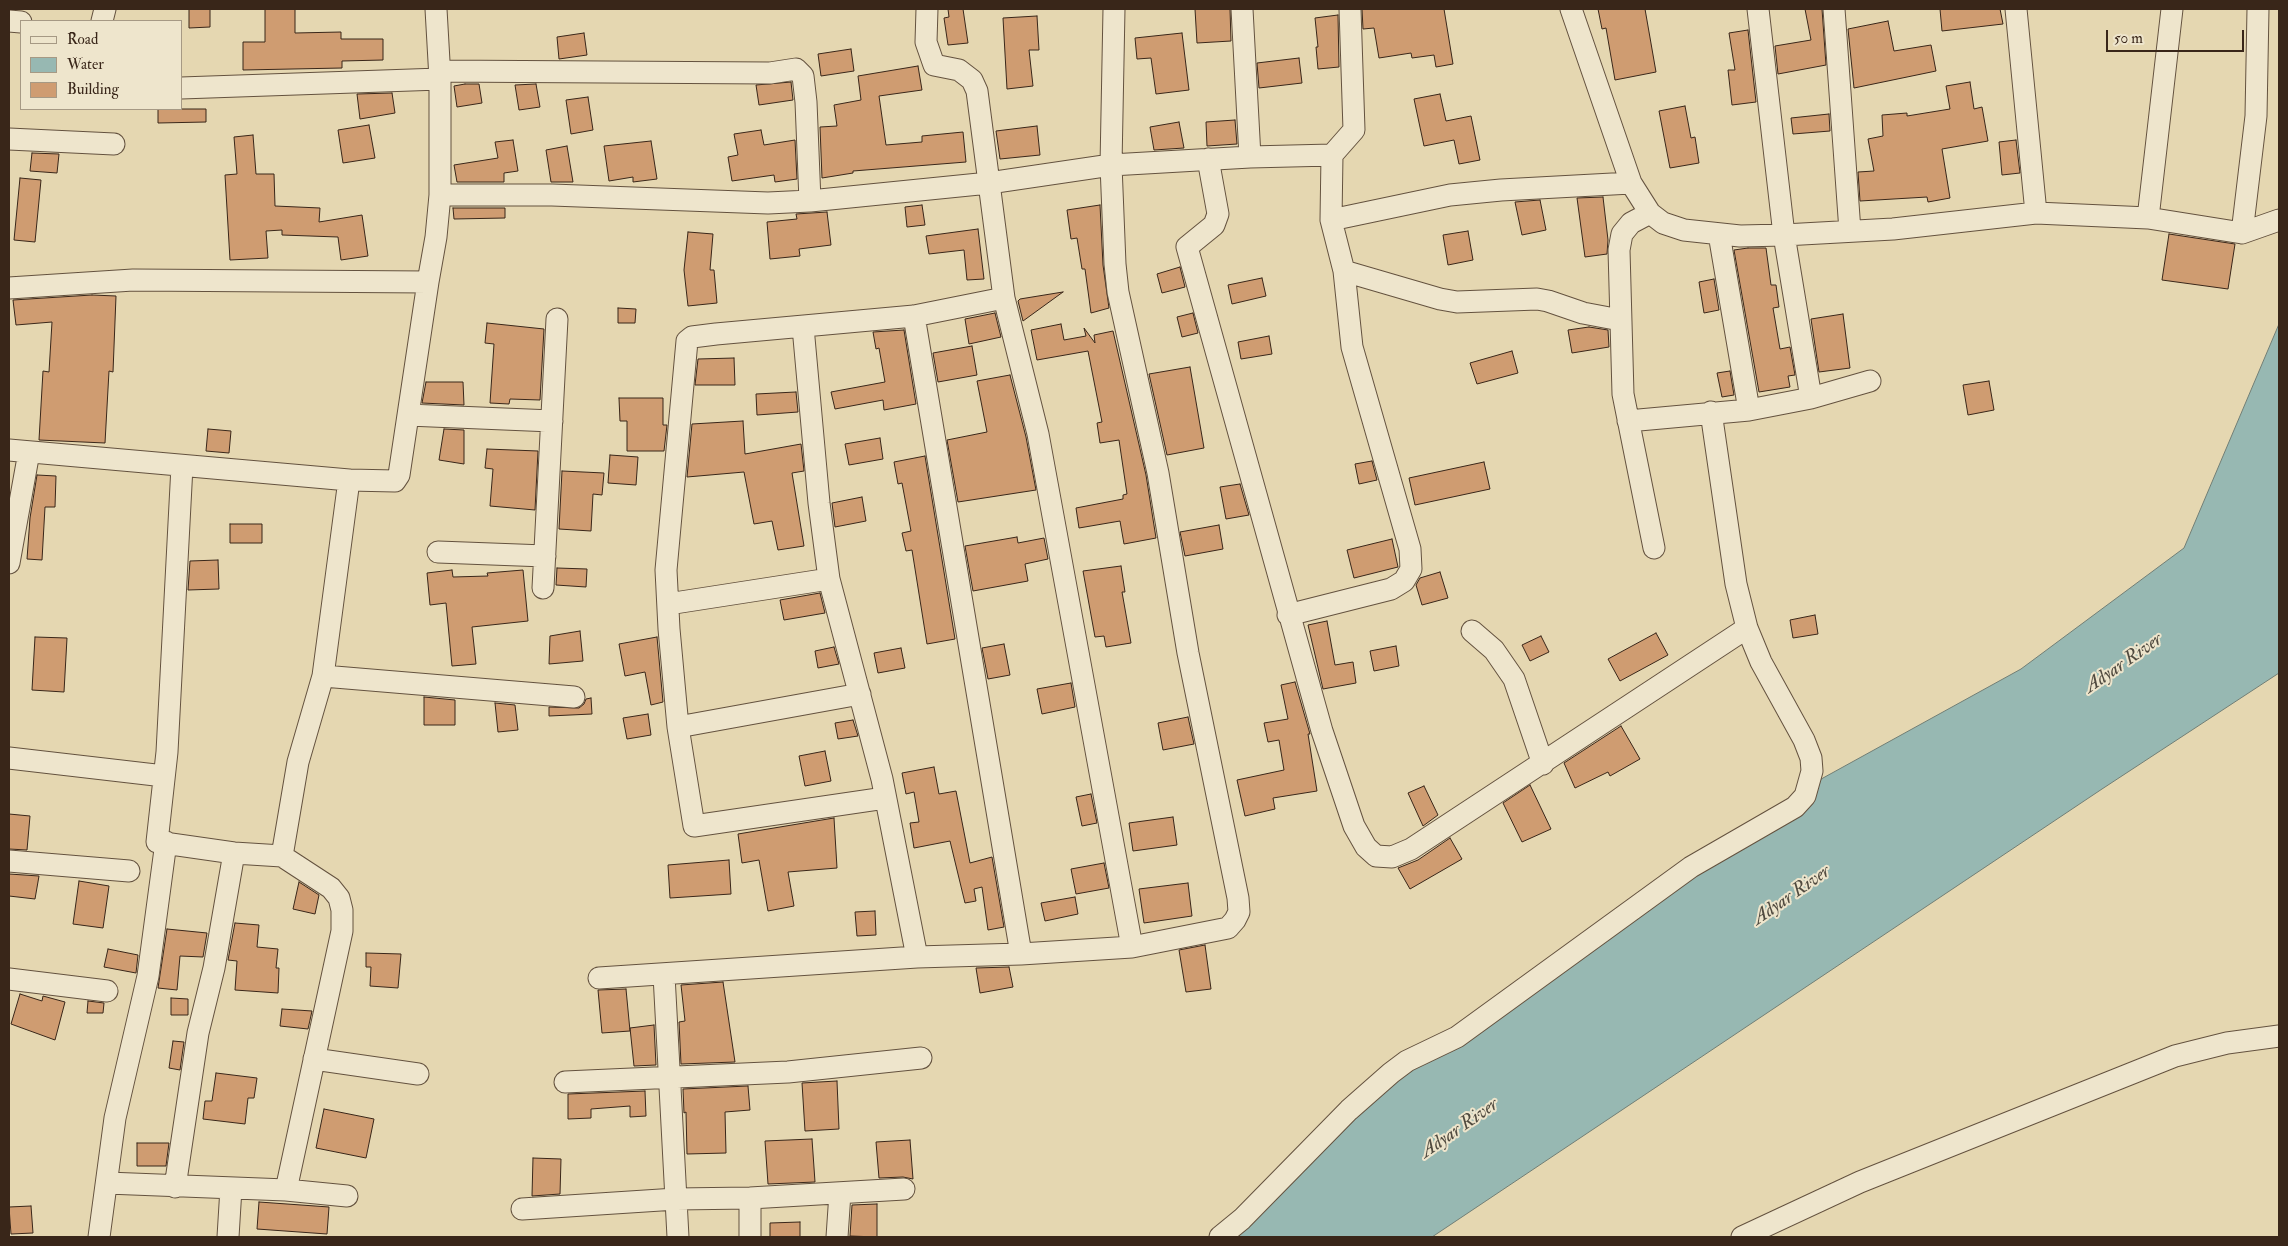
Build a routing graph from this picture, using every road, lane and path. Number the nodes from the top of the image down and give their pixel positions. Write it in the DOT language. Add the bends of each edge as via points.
graph roads {
  1 [pos="436,9"];
  2 [pos="927,9"];
  3 [pos="1114,9"];
  4 [pos="1242,9"];
  5 [pos="1350,9"];
  6 [pos="1571,9"];
  7 [pos="1758,9"];
  8 [pos="1834,9"];
  9 [pos="2016,9"];
  10 [pos="2172,9"];
  11 [pos="2258,9"];
  12 [pos="440,75"];
  13 [pos="182,88"];
  14 [pos="9,139"];
  15 [pos="114,144"];
  16 [pos="1332,155"];
  17 [pos="1250,157"];
  18 [pos="1208,159"];
  19 [pos="1111,165"];
  20 [pos="989,183"];
  21 [pos="1632,183"];
  22 [pos="440,195"];
  23 [pos="810,201"];
  24 [pos="1650,213"];
  25 [pos="2036,213"];
  26 [pos="2148,218"];
  27 [pos="1331,220"];
  28 [pos="2279,220"];
  29 [pos="1850,231"];
  30 [pos="1719,234"];
  31 [pos="2242,234"];
  32 [pos="1784,235"];
  33 [pos="1344,271"];
  34 [pos="428,282"];
  35 [pos="9,288"];
  36 [pos="1004,298"];
  37 [pos="914,316"];
  38 [pos="557,319"];
  39 [pos="1620,320"];
  40 [pos="803,327"];
  41 [pos="1870,381"];
  42 [pos="1811,398"];
  43 [pos="1749,410"];
  44 [pos="1711,412"];
  45 [pos="408,415"];
  46 [pos="552,421"];
  47 [pos="1628,421"];
  48 [pos="19,451"];
  49 [pos="182,466"];
  50 [pos="349,480"];
  51 [pos="1654,548"];
  52 [pos="438,552"];
  53 [pos="545,556"];
  54 [pos="9,564"];
  55 [pos="829,579"];
  56 [pos="543,588"];
  57 [pos="668,604"];
  58 [pos="1288,615"];
  59 [pos="1747,628"];
  60 [pos="1472,631"];
  61 [pos="323,676"];
  62 [pos="860,694"];
  63 [pos="574,697"];
  64 [pos="678,727"];
  65 [pos="9,758"];
  66 [pos="1543,764"];
  67 [pos="164,776"];
  68 [pos="885,798"];
  69 [pos="166,842"];
  70 [pos="234,853"];
  71 [pos="282,856"];
  72 [pos="9,861"];
  73 [pos="130,871"];
  74 [pos="1132,947"];
  75 [pos="1021,954"];
  76 [pos="917,956"];
  77 [pos="664,975"];
  78 [pos="599,978"];
  79 [pos="9,979"];
  80 [pos="107,991"];
  81 [pos="2279,1036"];
  82 [pos="920,1058"];
  83 [pos="314,1059"];
  84 [pos="418,1074"];
  85 [pos="668,1078"];
  86 [pos="565,1082"];
  87 [pos="107,1183"];
  88 [pos="175,1186"];
  89 [pos="231,1188"];
  90 [pos="904,1189"];
  91 [pos="286,1190"];
  92 [pos="840,1192"];
  93 [pos="347,1196"];
  94 [pos="750,1198"];
  95 [pos="676,1199"];
  96 [pos="522,1209"];
  97 [pos="99,1237"];
  98 [pos="228,1237"];
  99 [pos="678,1237"];
  100 [pos="750,1237"];
  101 [pos="837,1237"];
  102 [pos="1220,1237"];
  103 [pos="1742,1237"];
  1 -- 12 [label="street"];
  2 -- 20 [label="street" via="926,42 934,65 959,70 972,80 977,91"];
  3 -- 19 [label="street"];
  4 -- 17 [label="street"];
  5 -- 16 [label="street" via="1354,130"];
  6 -- 21 [label="street"];
  7 -- 32 [label="street"];
  8 -- 29 [label="street"];
  9 -- 25 [label="street"];
  10 -- 26 [label="street"];
  11 -- 31 [label="street" via="2256,116"];
  12 -- 13 [label="street"];
  12 -- 22 [label="street"];
  12 -- 23 [label="street" via="770,73 796,70 803,76 806,102"];
  14 -- 15 [label="street"];
  16 -- 17 [label="street"];
  16 -- 27 [label="street"];
  17 -- 18 [label="street"];
  18 -- 19 [label="street"];
  18 -- 58 [label="street" via="1218,214 1214,225 1187,247"];
  19 -- 20 [label="street"];
  19 -- 74 [label="street" via="1118,292 1158,473 1188,653 1239,912 1228,928"];
  20 -- 23 [label="street"];
  20 -- 36 [label="street"];
  21 -- 24 [label="street"];
  21 -- 27 [label="street" via="1450,195"];
  22 -- 23 [label="street" via="552,195 768,203"];
  22 -- 34 [label="street"];
  24 -- 30 [label="street" via="1663,223 1684,230"];
  24 -- 39 [label="street" via="1631,223 1622,234 1619,250"];
  25 -- 26 [label="street"];
  25 -- 29 [label="street"];
  26 -- 31 [label="street"];
  27 -- 33 [label="street"];
  28 -- 31 [label="street"];
  29 -- 32 [label="street"];
  30 -- 32 [label="street"];
  30 -- 43 [label="street"];
  32 -- 42 [label="street"];
  33 -- 39 [label="street" via="1440,300 1537,299"];
  33 -- 58 [label="street" via="1352,347 1410,548 1411,569 1404,581 1391,589"];
  34 -- 35 [label="street" via="133,280"];
  34 -- 45 [label="street"];
  36 -- 37 [label="street"];
  36 -- 74 [label="street" via="1038,434"];
  37 -- 40 [label="street"];
  37 -- 75 [label="street"];
  38 -- 46 [label="street"];
  39 -- 47 [label="street" via="1623,394"];
  40 -- 55 [label="street"];
  40 -- 57 [label="street" via="716,334 687,340 666,570"];
  41 -- 42 [label="street"];
  42 -- 43 [label="street"];
  43 -- 44 [label="street"];
  44 -- 47 [label="street"];
  44 -- 59 [label="street" via="1730,552"];
  45 -- 46 [label="street"];
  45 -- 50 [label="street" via="397,480"];
  46 -- 53 [label="street"];
  47 -- 51 [label="street"];
  48 -- 49 [label="street"];
  48 -- 54 [label="street"];
  49 -- 50 [label="street"];
  49 -- 67 [label="street"];
  50 -- 61 [label="street"];
  52 -- 53 [label="street"];
  53 -- 56 [label="street"];
  55 -- 57 [label="street"];
  55 -- 62 [label="street"];
  57 -- 64 [label="street"];
  58 -- 66 [label="street" via="1354,826 1366,847 1376,856 1392,856 1411,850"];
  59 -- 66 [label="street"];
  59 -- 102 [label="street" via="1811,758 1812,771 1804,796 1796,807 1691,867 1457,1037 1391,1073"];
  60 -- 66 [label="street" via="1494,650 1514,679"];
  61 -- 63 [label="street"];
  61 -- 71 [label="street" via="298,762"];
  62 -- 64 [label="street"];
  62 -- 68 [label="street"];
  64 -- 68 [label="street" via="694,826"];
  65 -- 67 [label="street"];
  67 -- 69 [label="street" via="157,842"];
  68 -- 76 [label="street"];
  69 -- 70 [label="street"];
  69 -- 87 [label="street" via="148,976 115,1118"];
  70 -- 71 [label="street"];
  70 -- 88 [label="street" via="214,968 198,1033"];
  71 -- 83 [label="street" via="331,888 339,898 342,910 342,931"];
  72 -- 73 [label="street"];
  74 -- 75 [label="street"];
  75 -- 76 [label="street"];
  76 -- 77 [label="street"];
  77 -- 78 [label="street"];
  77 -- 85 [label="street"];
  79 -- 80 [label="street"];
  81 -- 103 [label="street" via="2227,1043 2175,1056 1860,1182"];
  82 -- 85 [label="street" via="788,1072"];
  83 -- 84 [label="street"];
  83 -- 91 [label="street"];
  85 -- 86 [label="street"];
  85 -- 95 [label="street"];
  87 -- 88 [label="street"];
  87 -- 97 [label="street"];
  88 -- 89 [label="street"];
  89 -- 91 [label="street"];
  89 -- 98 [label="street"];
  90 -- 92 [label="street"];
  91 -- 93 [label="street"];
  92 -- 94 [label="street"];
  92 -- 101 [label="street"];
  94 -- 95 [label="street"];
  94 -- 100 [label="street"];
  95 -- 96 [label="street"];
  95 -- 99 [label="street"];
}
